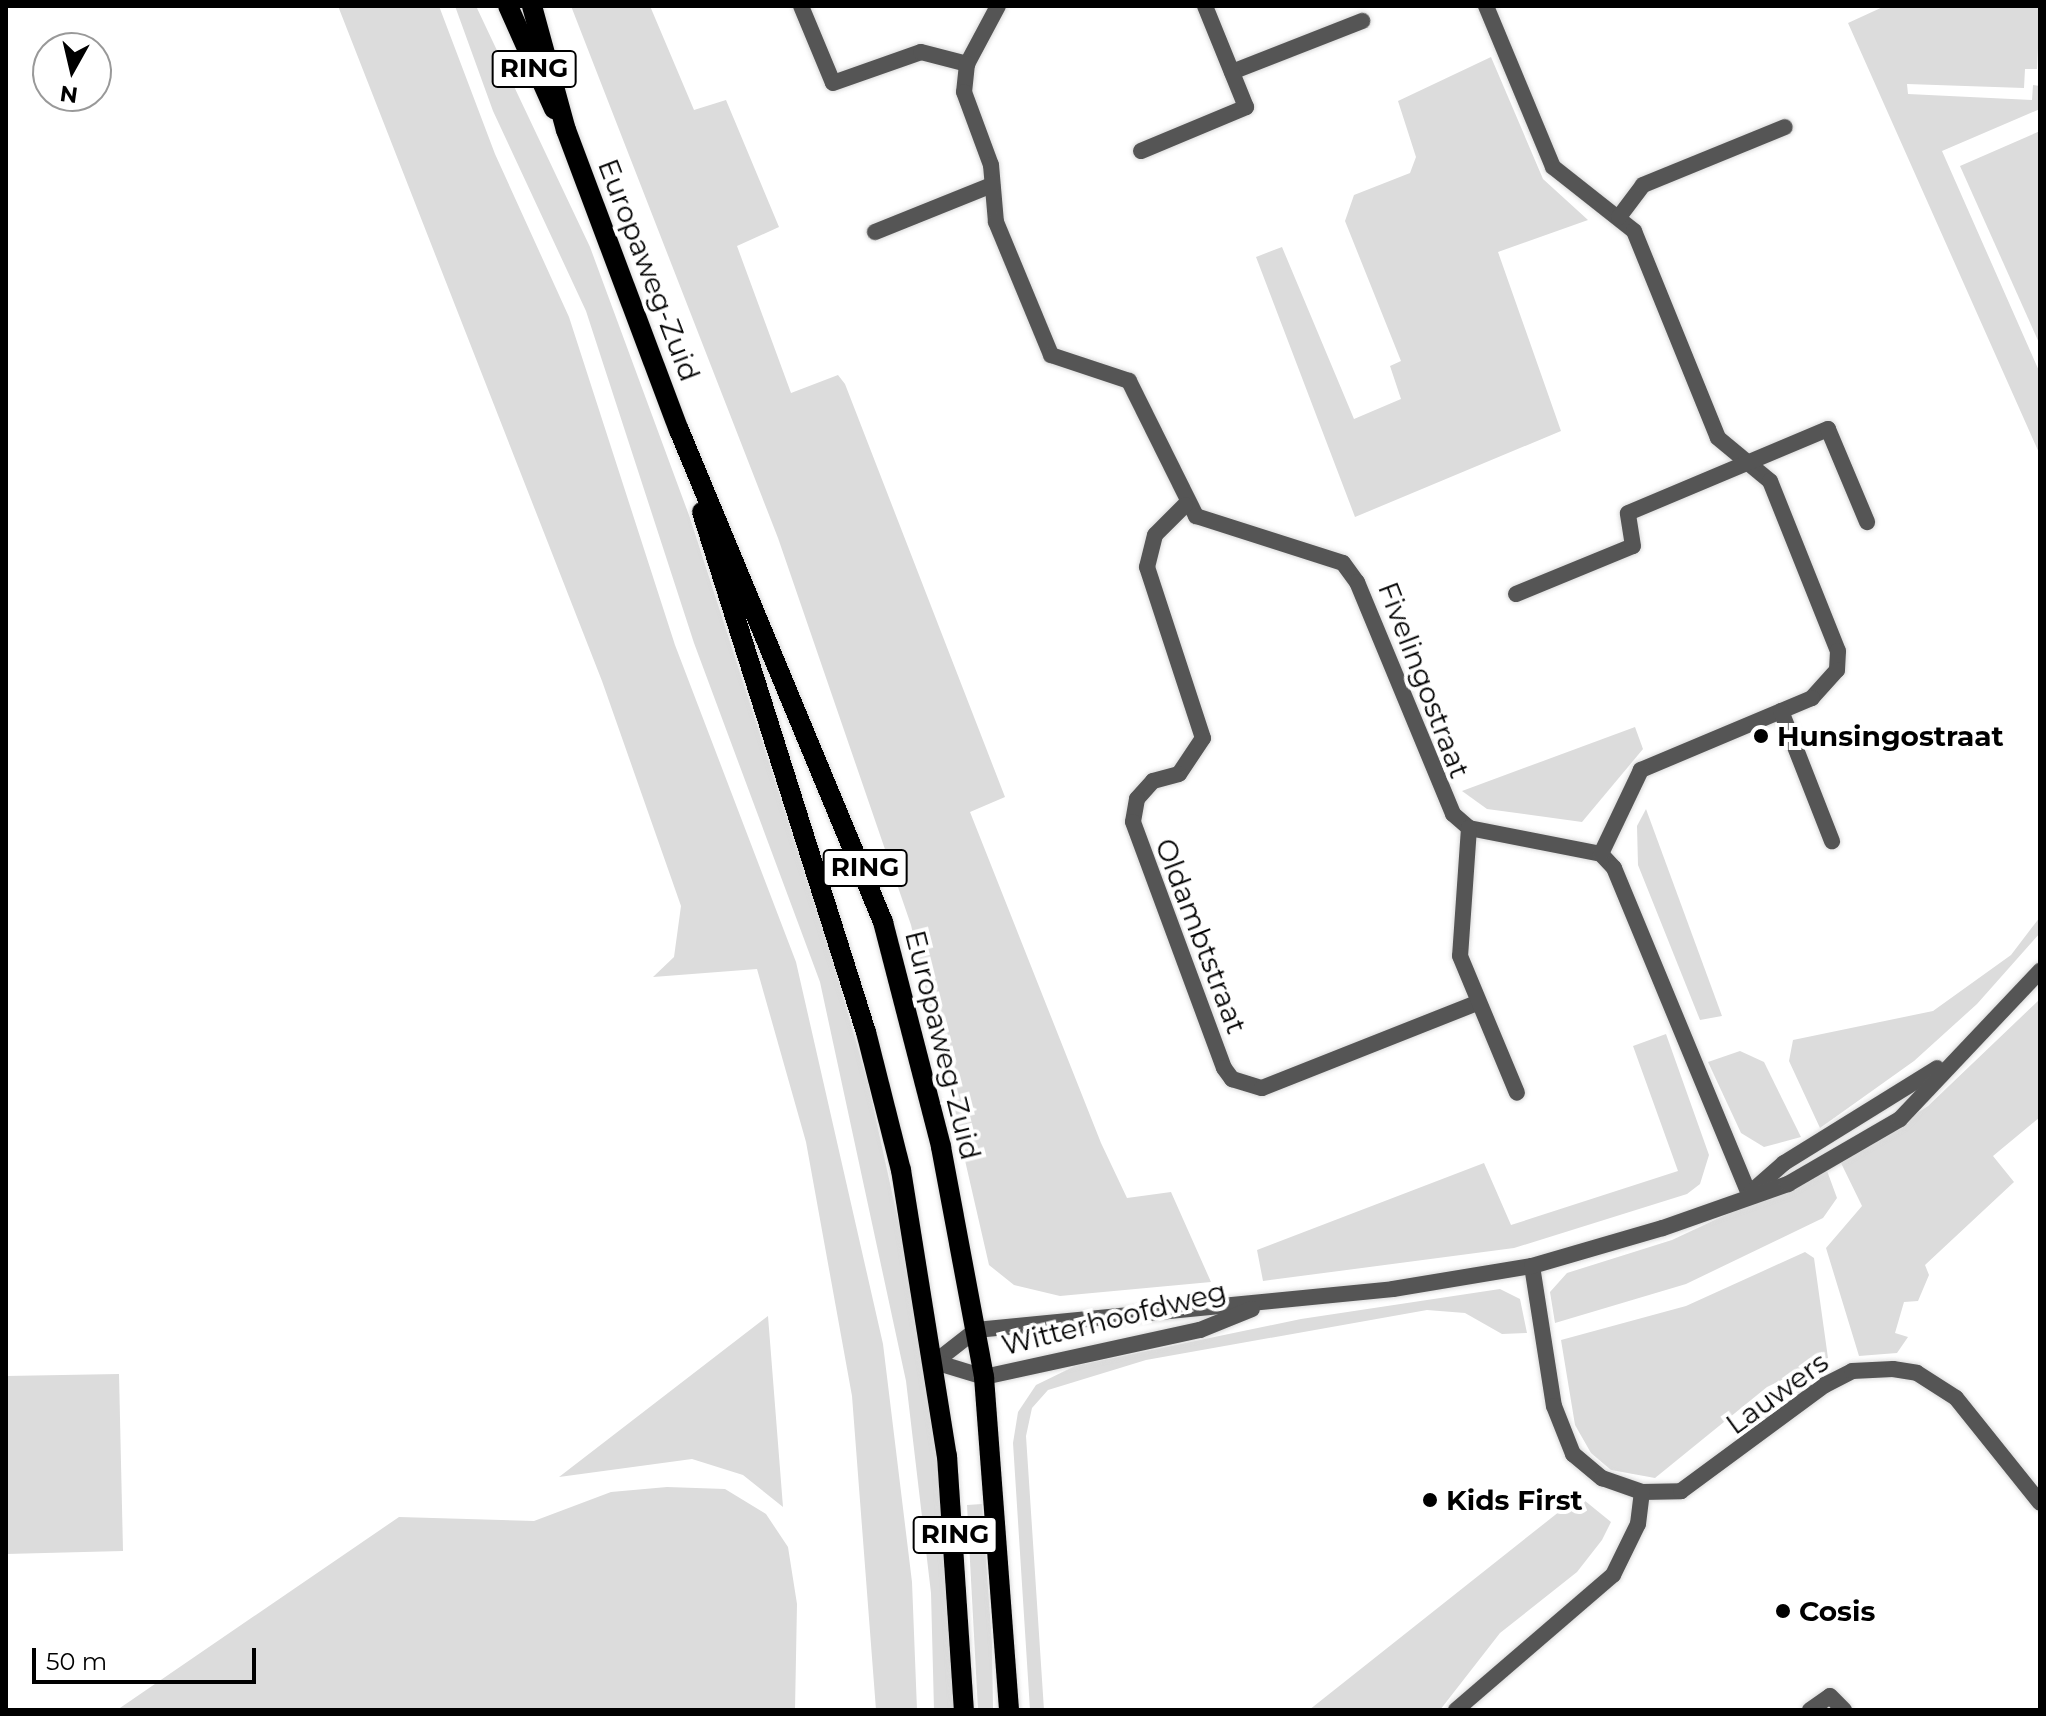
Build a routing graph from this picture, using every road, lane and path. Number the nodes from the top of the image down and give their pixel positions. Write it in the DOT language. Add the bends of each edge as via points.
graph roads {
  1 [pos="508,6"];
  2 [pos="532,6"];
  3 [pos="801,6"];
  4 [pos="998,6"];
  5 [pos="1205,6"];
  6 [pos="1486,6"];
  7 [pos="1362,21"];
  8 [pos="967,64"];
  9 [pos="1232,72"];
  10 [pos="1785,127"];
  11 [pos="566,130"];
  12 [pos="1141,151"];
  13 [pos="992,185"];
  14 [pos="1619,217"];
  15 [pos="875,232"];
  16 [pos="679,430"];
  17 [pos="1743,463"];
  18 [pos="1185,505"];
  19 [pos="1867,522"];
  20 [pos="1516,594"];
  21 [pos="1781,711"];
  22 [pos="1469,828"];
  23 [pos="1832,841"];
  24 [pos="1601,854"];
  25 [pos="2040,971"];
  26 [pos="1477,1003"];
  27 [pos="1952,1059"];
  28 [pos="1517,1093"];
  29 [pos="1749,1194"];
  30 [pos="1532,1266"];
  31 [pos="1257,1307"];
  32 [pos="976,1330"];
  33 [pos="935,1362"];
  34 [pos="984,1377"];
  35 [pos="1642,1492"];
  36 [pos="2040,1503"];
  37 [pos="964,1710"];
  38 [pos="1009,1710"];
  39 [pos="1456,1710"];
  40 [pos="1810,1710"];
  41 [pos="1844,1710"];
  1 -- 11 [label="main road, Europaweg-Zuid / RING"];
  2 -- 11 [label="main road, Europaweg-Zuid / RING"];
  3 -- 8 [label="street" via="833,83 921,52"];
  4 -- 8 [label="street"];
  5 -- 9 [label="street"];
  6 -- 14 [label="street" via="1553,167"];
  7 -- 9 [label="street"];
  8 -- 13 [label="street" via="964,92"];
  9 -- 12 [label="street" via="1246,107"];
  10 -- 14 [label="street" via="1643,185"];
  11 -- 16 [label="main road, Europaweg-Zuid / RING"];
  13 -- 15 [label="street"];
  13 -- 18 [label="street" via="996,222 1051,355 1129,381"];
  14 -- 17 [label="street" via="1634,231 1718,438"];
  16 -- 32 [label="main road, Europaweg-Zuid / RING" via="883,922 941,1147"];
  16 -- 33 [label="main road, Europaweg-Zuid / RING" via="866,1032 901,1170"];
  17 -- 19 [label="street" via="1828,429"];
  17 -- 20 [label="street" via="1628,513 1633,546"];
  17 -- 21 [label="street" via="1770,481 1838,651 1829,685"];
  18 -- 22 [label="street, Fivelingostraat" via="1208,524 1343,563 1357,582 1442,798"];
  18 -- 26 [label="street, Oldambtstraat" via="1155,535 1147,567 1203,738 1179,774 1153,781 1137,799 1133,822 1224,1068 1232,1079 1262,1088"];
  21 -- 23 [label="street"];
  21 -- 24 [label="street" via="1641,770"];
  22 -- 24 [label="street"];
  22 -- 26 [label="street" via="1460,956"];
  24 -- 29 [label="street" via="1621,882"];
  25 -- 27 [label="street, Witterhoofdweg"];
  26 -- 28 [label="street"];
  27 -- 29 [label="street, Witterhoofdweg" via="1784,1163"];
  27 -- 29 [label="street, Witterhoofdweg" via="1900,1119 1832,1163"];
  29 -- 30 [label="street, Witterhoofdweg" via="1599,1251"];
  30 -- 31 [label="street, Witterhoofdweg"];
  30 -- 35 [label="street, Lauwers" via="1554,1406 1573,1454 1602,1478"];
  31 -- 32 [label="street, Witterhoofdweg" via="1194,1305"];
  31 -- 34 [label="street, Witterhoofdweg" via="1200,1330"];
  32 -- 33 [label="street, Witterhoofdweg"];
  32 -- 34 [label="main road, Europaweg-Zuid / RING"];
  33 -- 34 [label="street, Witterhoofdweg"];
  33 -- 37 [label="main road, Europaweg-Zuid / RING" via="958,1562"];
  34 -- 38 [label="main road, Europaweg-Zuid / RING"];
  35 -- 36 [label="street, Lauwers" via="1669,1493 1703,1482 1825,1385 1874,1368 1939,1384"];
  35 -- 39 [label="street" via="1638,1524 1613,1575"];
  40 -- 41 [label="street" via="1830,1696"];
}
